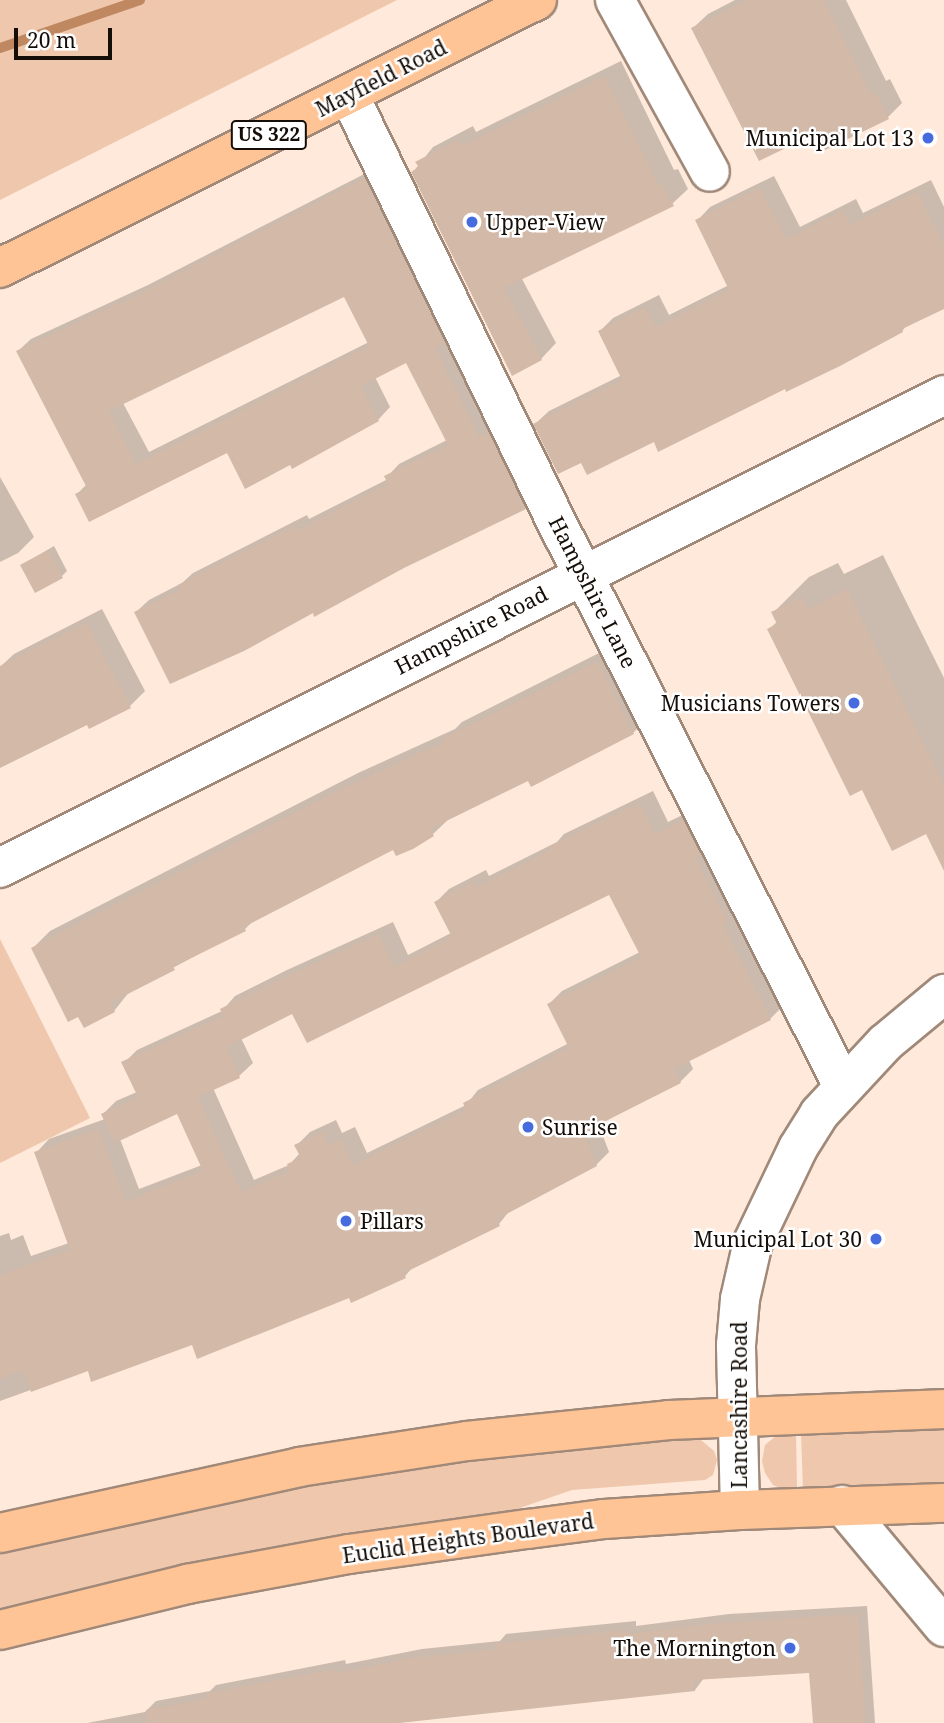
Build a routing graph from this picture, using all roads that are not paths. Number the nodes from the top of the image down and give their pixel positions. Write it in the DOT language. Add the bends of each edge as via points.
graph roads {
  1 [pos="537,0"];
  2 [pos="615,0"];
  3 [pos="349,95"];
  4 [pos="710,172"];
  5 [pos="0,268"];
  6 [pos="944,395"];
  7 [pos="583,573"];
  8 [pos="0,867"];
  9 [pos="944,994"];
  10 [pos="843,1086"];
  11 [pos="944,1409"];
  12 [pos="738,1416"];
  13 [pos="944,1503"];
  14 [pos="842,1505"];
  15 [pos="740,1510"];
  16 [pos="0,1533"];
  17 [pos="944,1628"];
  18 [pos="0,1630"];
  1 -- 3 [label="main road, Mayfield Road / US 322"];
  2 -- 4 [label="street"];
  3 -- 5 [label="main road, Mayfield Road / US 322"];
  3 -- 7 [label="street, Hampshire Lane"];
  6 -- 7 [label="street, Hampshire Road"];
  7 -- 8 [label="street, Hampshire Road"];
  7 -- 10 [label="street, Hampshire Lane"];
  9 -- 10 [label="street, Lancashire Road" via="917,1013"];
  10 -- 12 [label="street, Lancashire Road" via="798,1149 753,1242 739,1311"];
  11 -- 12 [label="main road"];
  12 -- 15 [label="street, Lancashire Road"];
  12 -- 16 [label="main road" via="467,1441 326,1462"];
  13 -- 14 [label="main road, Euclid Heights Boulevard"];
  14 -- 15 [label="main road, Euclid Heights Boulevard"];
  14 -- 17 [label="street"];
  15 -- 18 [label="main road, Euclid Heights Boulevard" via="604,1520 349,1554 187,1584"];
}
